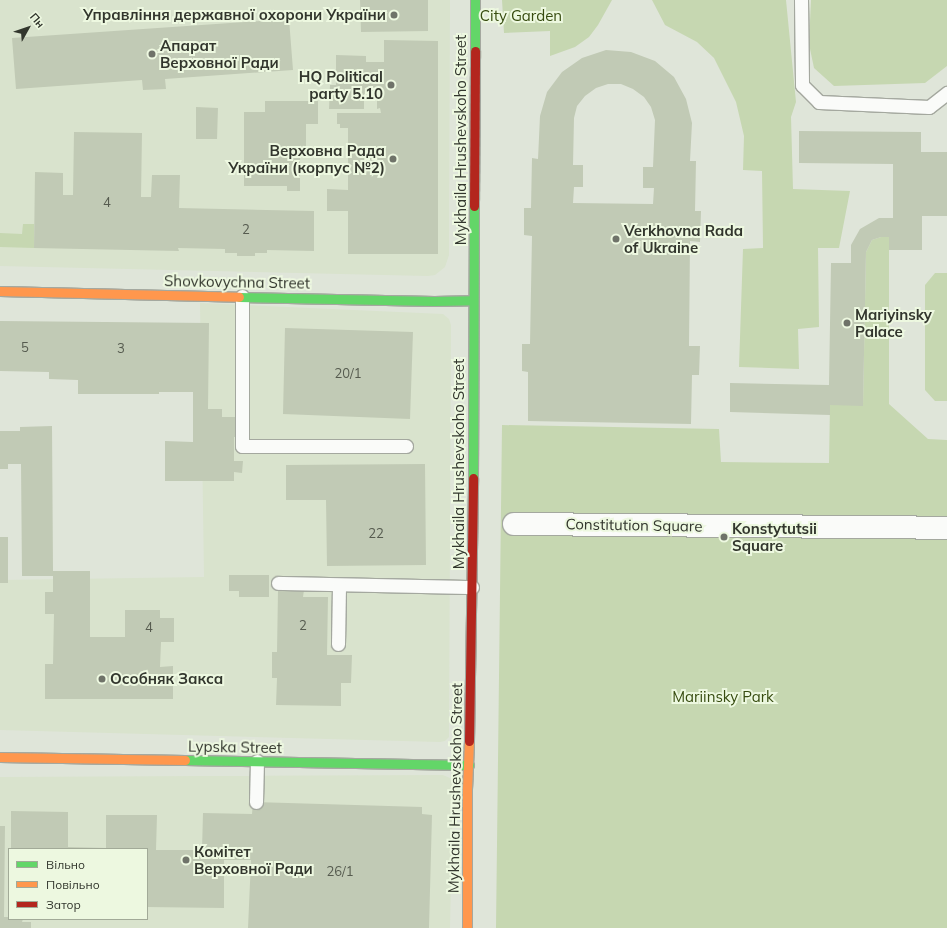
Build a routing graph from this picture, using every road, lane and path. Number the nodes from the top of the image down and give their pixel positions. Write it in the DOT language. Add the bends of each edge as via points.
graph roads {
  1 [pos="475,0"];
  2 [pos="801,0"];
  3 [pos="947,93"];
  4 [pos="0,291"];
  5 [pos="242,296"];
  6 [pos="473,300"];
  7 [pos="406,446"];
  8 [pos="514,524"];
  9 [pos="947,528"];
  10 [pos="278,584"];
  11 [pos="338,585"];
  12 [pos="472,587"];
  13 [pos="338,644"];
  14 [pos="0,756"];
  15 [pos="257,761"];
  16 [pos="469,765"];
  17 [pos="256,802"];
  18 [pos="467,928"];
  1 -- 6 [label="street, Mykhaila Hrushevskoho Street"];
  2 -- 3 [label="lane" via="802,85 819,102 928,107"];
  4 -- 5 [label="street, Shovkovychna Street"];
  5 -- 6 [label="street, Shovkovychna Street"];
  5 -- 7 [label="lane" via="242,446"];
  6 -- 12 [label="street, Mykhaila Hrushevskoho Street"];
  8 -- 9 [label="street, Constitution Square"];
  10 -- 11 [label="lane"];
  11 -- 12 [label="lane"];
  11 -- 13 [label="lane"];
  12 -- 16 [label="street, Mykhaila Hrushevskoho Street"];
  14 -- 15 [label="street, Lypska Street"];
  15 -- 16 [label="street, Lypska Street"];
  15 -- 17 [label="lane"];
  16 -- 18 [label="street, Mykhaila Hrushevskoho Street"];
}
